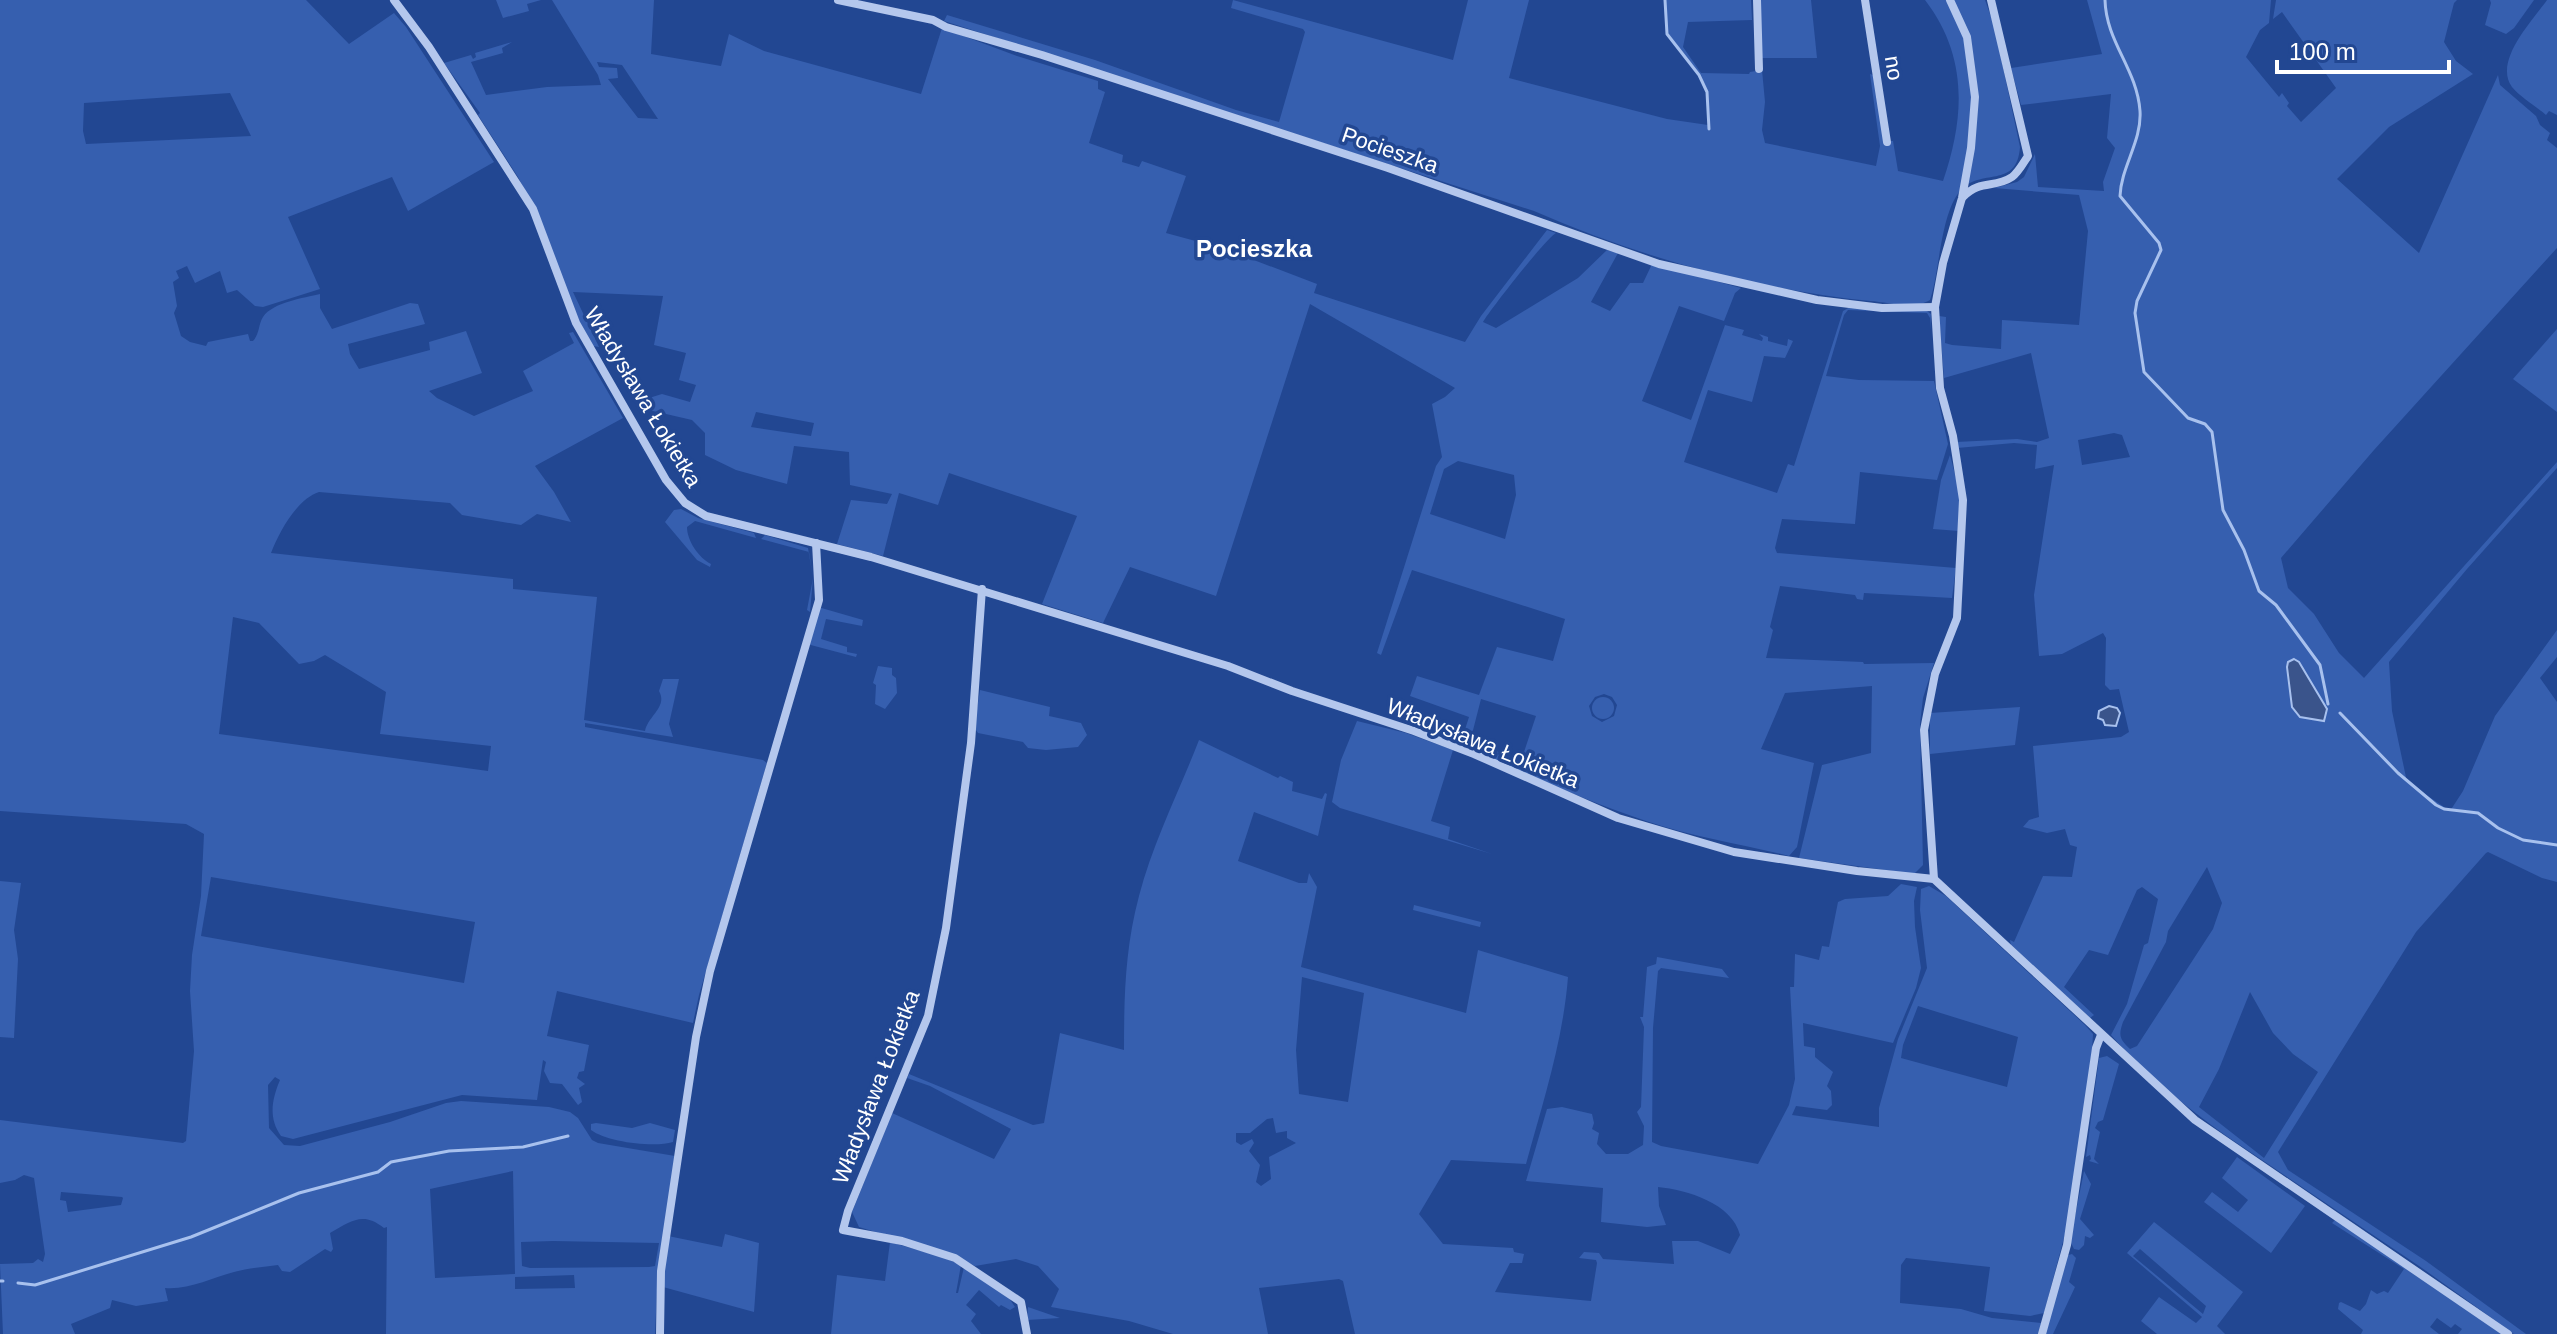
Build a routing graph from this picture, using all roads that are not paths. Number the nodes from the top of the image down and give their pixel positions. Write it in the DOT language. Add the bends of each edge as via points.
graph roads {
  1 [pos="394,0"];
  2 [pos="838,0"];
  3 [pos="1757,0"];
  4 [pos="1865,0"];
  5 [pos="1950,0"];
  6 [pos="1991,0"];
  7 [pos="1759,69"];
  8 [pos="1887,142"];
  9 [pos="1962,198"];
  10 [pos="1935,307"];
  11 [pos="816,543"];
  12 [pos="982,589"];
  13 [pos="1934,879"];
  14 [pos="2101,1035"];
  15 [pos="660,1334"];
  16 [pos="1027,1334"];
  17 [pos="2042,1334"];
  18 [pos="2508,1334"];
  1 -- 11 [label="street, Władysława Łokietka" via="533,209 576,323 666,480 685,503 706,516"];
  2 -- 10 [label="street, Pocieszka" via="933,20 1042,55 1659,264 1817,300 1882,308"];
  3 -- 7 [label="street"];
  4 -- 8 [label="street, no"];
  5 -- 9 [label="street" via="1967,37 1975,97"];
  6 -- 9 [label="street" via="2028,156 2013,177 1974,186"];
  9 -- 10 [label="street"];
  10 -- 13 [label="street" via="1940,388 1963,500 1957,618 1935,674 1924,730"];
  11 -- 12 [label="street, Władysława Łokietka"];
  11 -- 15 [label="street" via="819,600 710,971 696,1037 661,1271"];
  12 -- 13 [label="street, Władysława Łokietka" via="1414,731 1618,818 1734,852"];
  12 -- 16 [label="street, Władysława Łokietka" via="971,743 946,928 928,1016 843,1230 955,1258 1021,1302"];
  13 -- 14 [label="street"];
  14 -- 17 [label="street" via="2067,1245"];
  14 -- 18 [label="street" via="2195,1120"];
}
